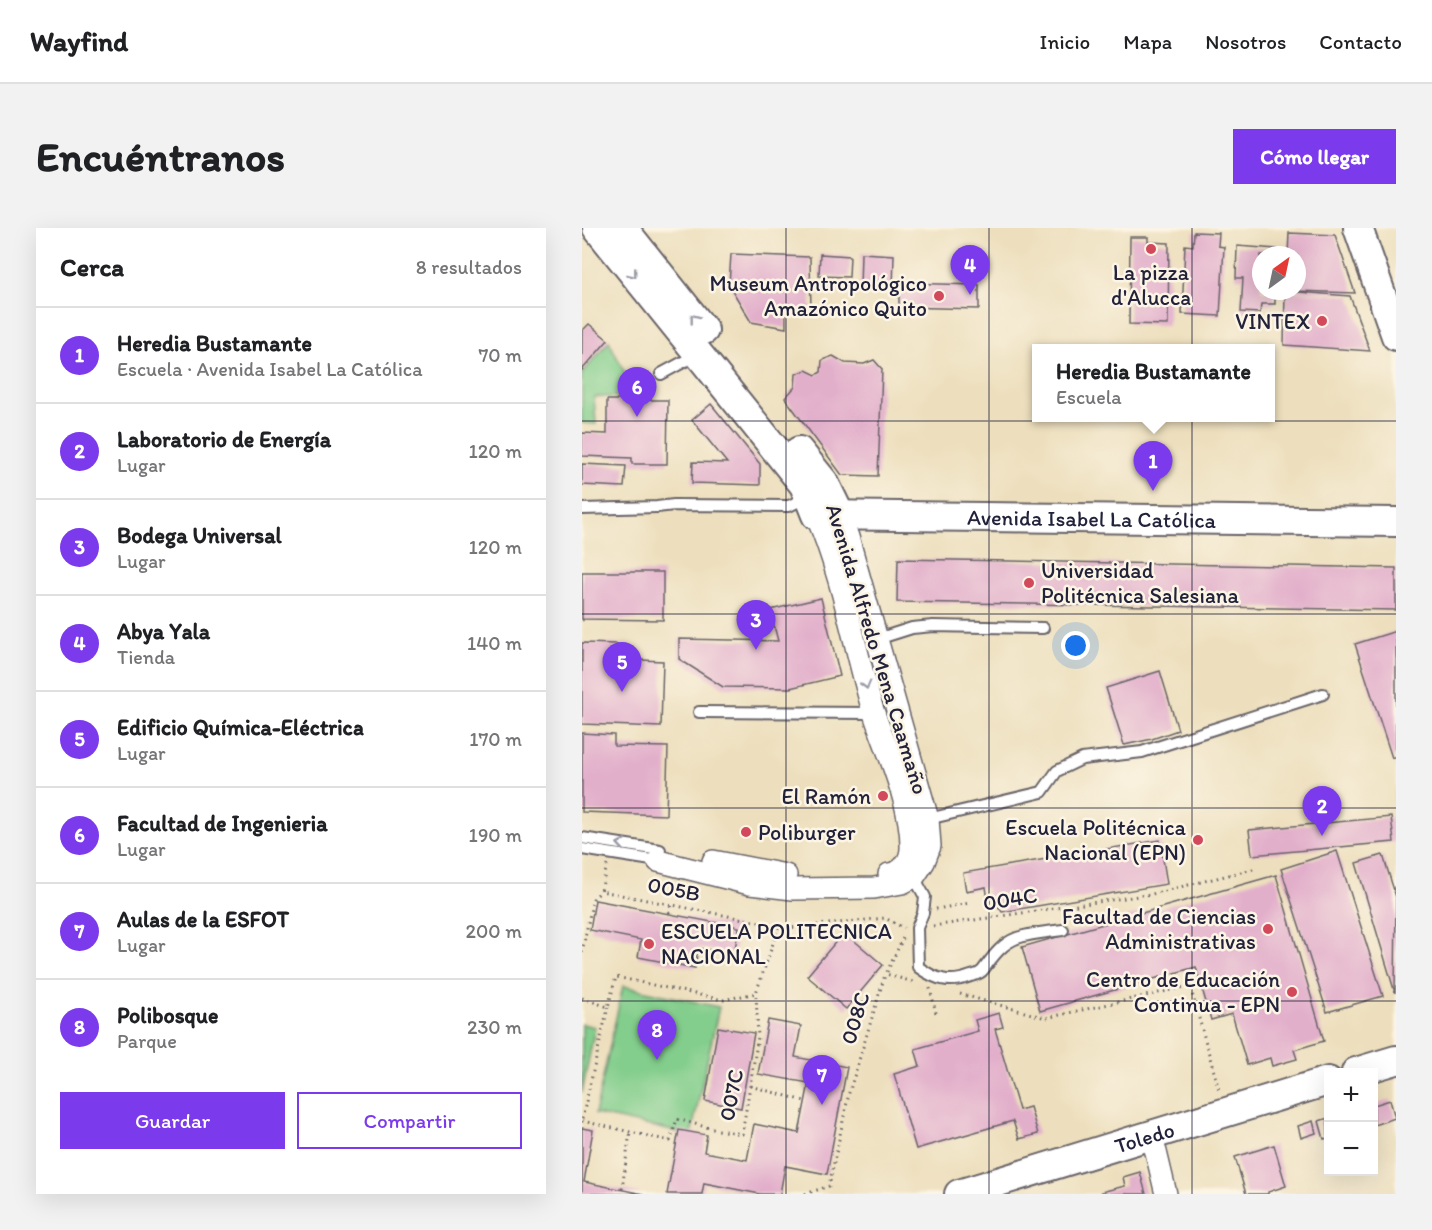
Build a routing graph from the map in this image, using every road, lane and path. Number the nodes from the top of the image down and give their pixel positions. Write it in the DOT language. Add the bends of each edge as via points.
graph roads {
  1 [pos="597,228"];
  2 [pos="623,228"];
  3 [pos="1358,228"];
  4 [pos="1396,336"];
  5 [pos="699,354"];
  6 [pos="661,374"];
  7 [pos="1396,504"];
  8 [pos="817,506"];
  9 [pos="582,509"];
  10 [pos="1396,522"];
  11 [pos="1043,628"];
  12 [pos="877,639"];
  13 [pos="856,645"];
  14 [pos="1323,694"];
  15 [pos="699,712"];
  16 [pos="874,713"];
  17 [pos="928,819"];
  18 [pos="582,838"];
  19 [pos="582,849"];
  20 [pos="610,854"];
  21 [pos="667,857"];
  22 [pos="916,865"];
  23 [pos="1257,868"];
  24 [pos="601,891"];
  25 [pos="970,903"];
  26 [pos="671,905"];
  27 [pos="669,913"];
  28 [pos="923,913"];
  29 [pos="779,926"];
  30 [pos="789,928"];
  31 [pos="917,928"];
  32 [pos="1063,930"];
  33 [pos="582,952"];
  34 [pos="886,974"];
  35 [pos="929,986"];
  36 [pos="1190,986"];
  37 [pos="756,993"];
  38 [pos="582,998"];
  39 [pos="608,1007"];
  40 [pos="937,1017"];
  41 [pos="1396,1060"];
  42 [pos="1369,1068"];
  43 [pos="1396,1077"];
  44 [pos="1324,1083"];
  45 [pos="1378,1083"];
  46 [pos="750,1086"];
  47 [pos="1219,1093"];
  48 [pos="1324,1099"];
  49 [pos="805,1101"];
  50 [pos="839,1110"];
  51 [pos="845,1112"];
  52 [pos="582,1120"];
  53 [pos="630,1132"];
  54 [pos="1153,1144"];
  55 [pos="622,1189"];
  56 [pos="805,1194"];
  57 [pos="959,1194"];
  58 [pos="1021,1194"];
  59 [pos="1166,1194"];
  1 -- 5 [label="street, Avenida Alfredo Mena Caamaño, one-way"];
  8 -- 2 [label="street, Avenida Alfredo Mena Caamaño, one-way" via="824,482"];
  3 -- 4 [label="street"];
  5 -- 6 [label="lane"];
  5 -- 8 [label="street, Avenida Alfredo Mena Caamaño"];
  7 -- 8 [label="street, Avenida Isabel La Católica"];
  8 -- 9 [label="lane, Avenida Isabel La Católica"];
  8 -- 10 [label="street, Avenida Isabel La Católica"];
  8 -- 12 [label="street, Avenida Alfredo Mena Caamaño"];
  8 -- 13 [label="street, Avenida Alfredo Mena Caamaño"];
  11 -- 12 [label="lane" via="933,626"];
  12 -- 13 [label="lane"];
  12 -- 17 [label="street, Avenida Alfredo Mena Caamaño"];
  13 -- 16 [label="street, Avenida Alfredo Mena Caamaño, one-way"];
  14 -- 17 [label="lane" via="1142,752 1082,759 1057,771 1042,792"];
  15 -- 16 [label="lane"];
  16 -- 22 [label="street, Avenida Alfredo Mena Caamaño" via="904,802"];
  17 -- 22 [label="street, Avenida Alfredo Mena Caamaño" via="930,846"];
  21 -- 18 [label="lane, one-way"];
  19 -- 20 [label="lane"];
  20 -- 21 [label="lane"];
  20 -- 24 [label="path"];
  21 -- 22 [label="street" via="782,874 897,873 904,866"];
  22 -- 28 [label="lane" via="925,897"];
  23 -- 31 [label="path, 004C" via="1152,894"];
  24 -- 26 [label="path, 005B"];
  24 -- 33 [label="path" via="593,899"];
  25 -- 28 [label="path"];
  26 -- 27 [label="path"];
  26 -- 29 [label="path, 005B"];
  28 -- 31 [label="lane"];
  29 -- 30 [label="path, 005B"];
  29 -- 37 [label="path"];
  31 -- 32 [label="lane" via="918,968 946,982 981,972 1002,947 1016,938"];
  34 -- 51 [label="path, 008C"];
  35 -- 40 [label="path"];
  36 -- 47 [label="path"];
  37 -- 39 [label="path, 007C" via="723,1000 616,977"];
  37 -- 46 [label="path, 007C" via="758,1037"];
  38 -- 39 [label="path"];
  39 -- 52 [label="path, 007C"];
  41 -- 42 [label="street"];
  43 -- 45 [label="street"];
  44 -- 54 [label="street, Toledo"];
  46 -- 49 [label="path"];
  46 -- 53 [label="path, 007C" via="742,1134 676,1119 670,1141"];
  48 -- 54 [label="street, Toledo"];
  50 -- 51 [label="path"];
  51 -- 56 [label="path, 008C" via="829,1186"];
  52 -- 53 [label="path, 007C"];
  53 -- 55 [label="path"];
  54 -- 57 [label="street, Toledo"];
  54 -- 58 [label="street, Toledo"];
  54 -- 59 [label="street"];
}
